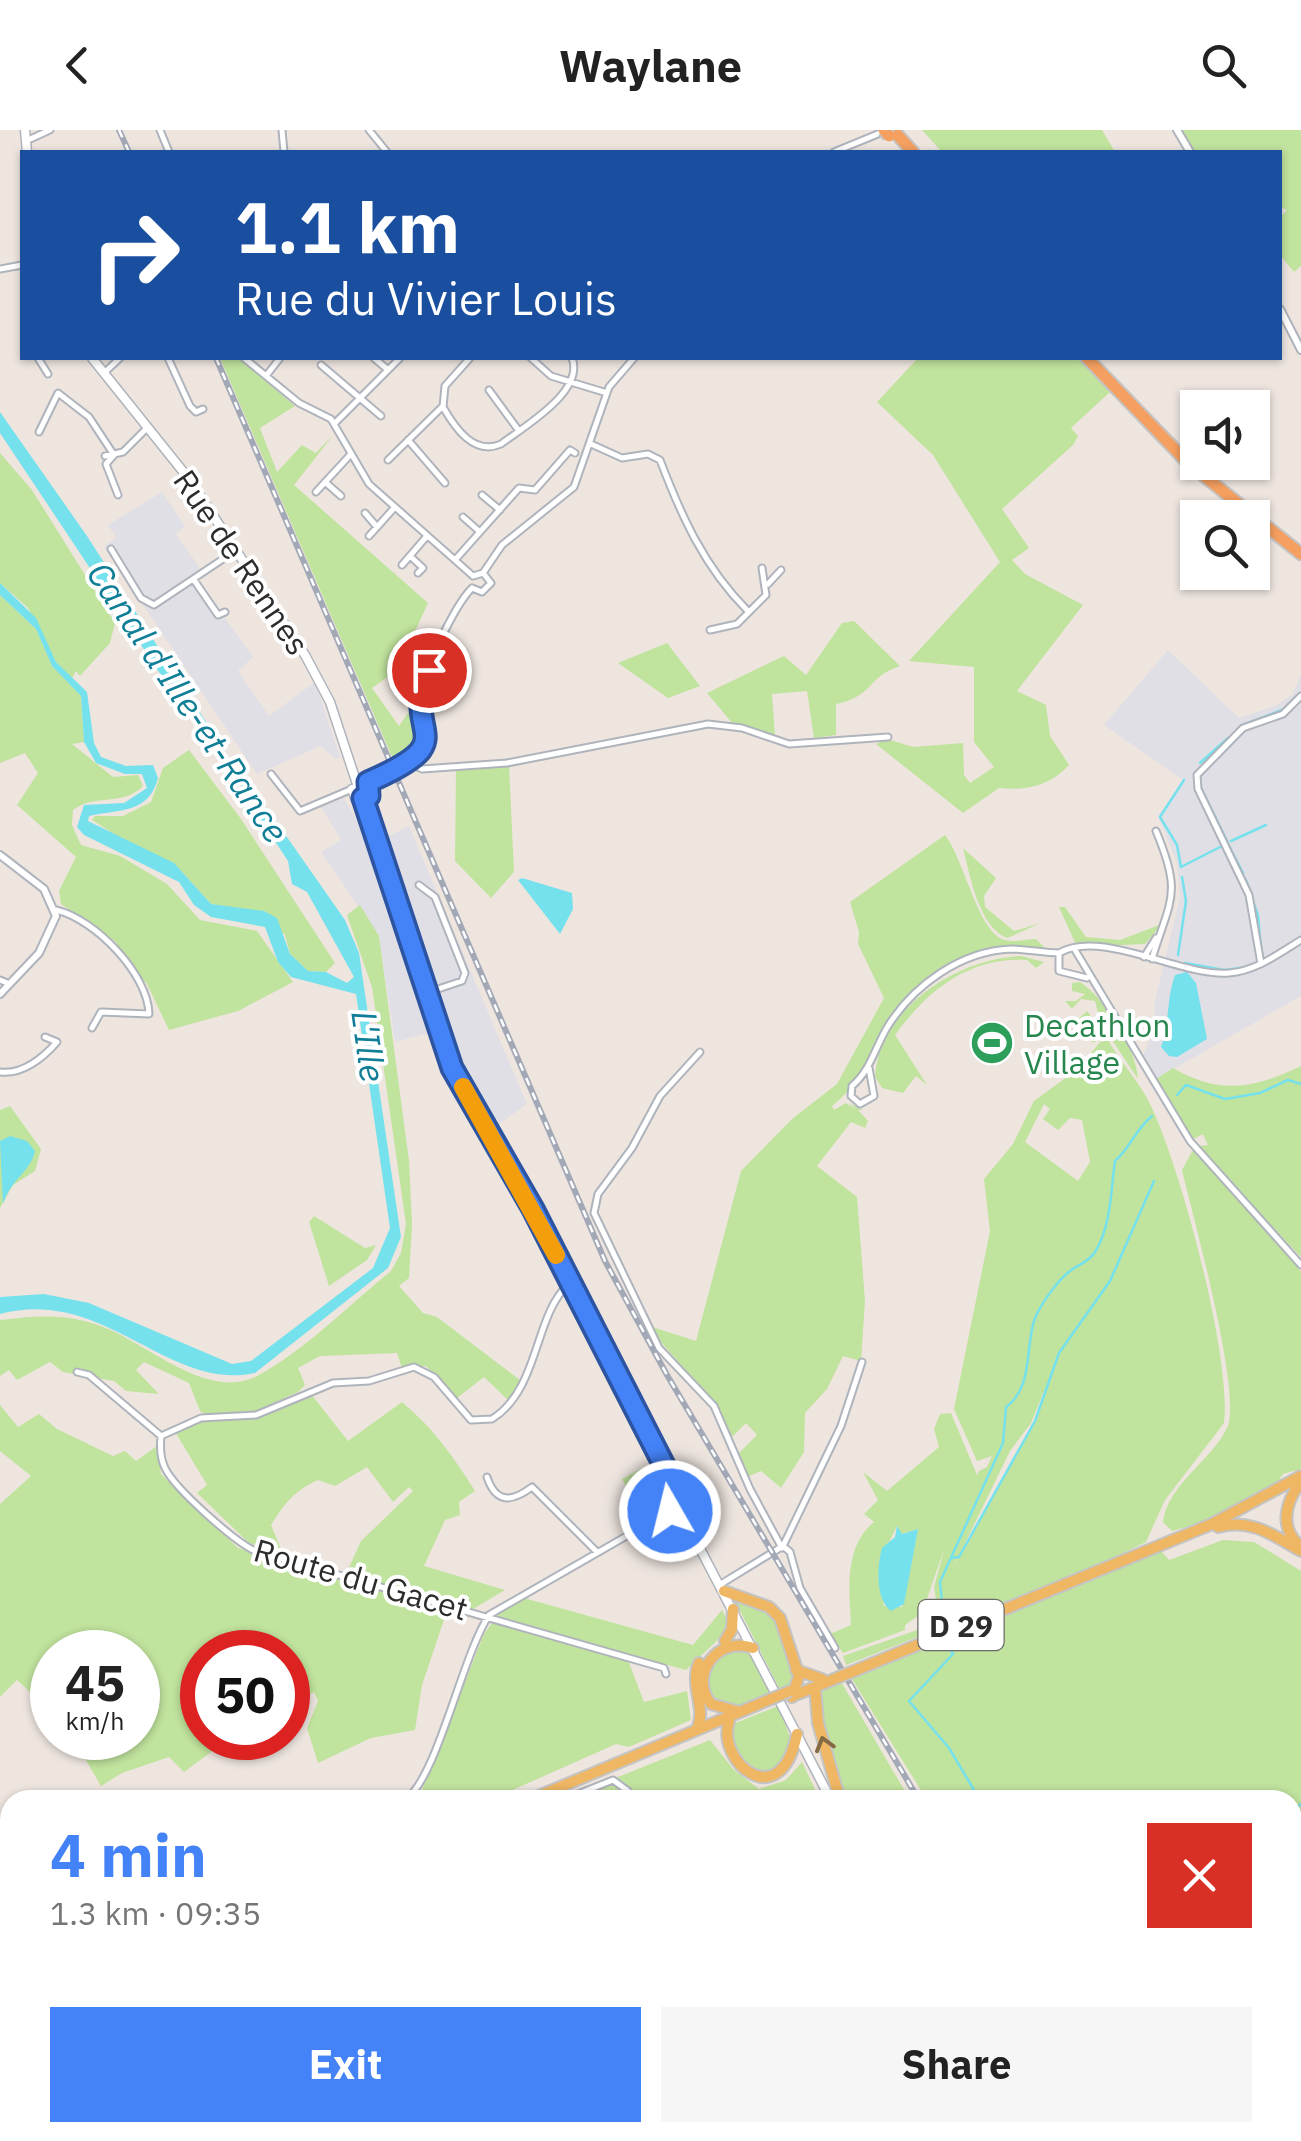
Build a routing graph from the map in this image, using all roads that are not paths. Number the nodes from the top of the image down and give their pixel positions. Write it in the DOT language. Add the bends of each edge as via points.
graph roads {
  1 [pos="24,130"];
  2 [pos="50,130"];
  3 [pos="369,130"];
  4 [pos="890,131"];
  5 [pos="26,141"];
  6 [pos="27,150"];
  7 [pos="385,150"];
  8 [pos="839,150"];
  9 [pos="911,150"];
  10 [pos="1282,312"];
  11 [pos="1301,350"];
  12 [pos="39,360"];
  13 [pos="94,360"];
  14 [pos="118,360"];
  15 [pos="169,360"];
  16 [pos="246,360"];
  17 [pos="278,360"];
  18 [pos="376,360"];
  19 [pos="398,360"];
  20 [pos="468,360"];
  21 [pos="533,360"];
  22 [pos="572,360"];
  23 [pos="632,360"];
  24 [pos="1089,360"];
  25 [pos="1100,360"];
  26 [pos="321,365"];
  27 [pos="387,370"];
  28 [pos="104,373"];
  29 [pos="48,374"];
  30 [pos="266,376"];
  31 [pos="570,381"];
  32 [pos="490,390"];
  33 [pos="607,392"];
  34 [pos="362,397"];
  35 [pos="442,407"];
  36 [pos="203,410"];
  37 [pos="380,416"];
  38 [pos="335,423"];
  39 [pos="148,427"];
  40 [pos="518,431"];
  41 [pos="39,432"];
  42 [pos="408,439"];
  43 [pos="1180,443"];
  44 [pos="592,444"];
  45 [pos="575,453"];
  46 [pos="351,454"];
  47 [pos="114,455"];
  48 [pos="106,456"];
  49 [pos="388,460"];
  50 [pos="1221,480"];
  51 [pos="326,482"];
  52 [pos="445,483"];
  53 [pos="316,492"];
  54 [pos="118,494"];
  55 [pos="482,495"];
  56 [pos="341,496"];
  57 [pos="395,507"];
  58 [pos="500,510"];
  59 [pos="362,516"];
  60 [pos="463,517"];
  61 [pos="377,527"];
  62 [pos="480,532"];
  63 [pos="369,536"];
  64 [pos="427,536"];
  65 [pos="1301,544"];
  66 [pos="111,549"];
  67 [pos="235,551"];
  68 [pos="1301,554"];
  69 [pos="410,556"];
  70 [pos="455,560"];
  71 [pos="402,565"];
  72 [pos="423,568"];
  73 [pos="762,568"];
  74 [pos="780,570"];
  75 [pos="483,573"];
  76 [pos="473,576"];
  77 [pos="194,580"];
  78 [pos="768,584"];
  79 [pos="472,588"];
  80 [pos="747,610"];
  81 [pos="225,612"];
  82 [pos="710,630"];
  83 [pos="1301,696"];
  84 [pos="888,737"];
  85 [pos="409,763"];
  86 [pos="271,774"];
  87 [pos="359,786"];
  88 [pos="1156,832"];
  89 [pos="0,855"];
  90 [pos="419,884"];
  91 [pos="56,910"];
  92 [pos="1301,940"];
  93 [pos="1096,948"];
  94 [pos="1075,950"];
  95 [pos="1041,953"];
  96 [pos="1059,953"];
  97 [pos="1148,958"];
  98 [pos="1082,962"];
  99 [pos="1055,963"];
  100 [pos="1260,964"];
  101 [pos="1072,974"];
  102 [pos="0,980"];
  103 [pos="1090,980"];
  104 [pos="10,984"];
  105 [pos="426,993"];
  106 [pos="0,994"];
  107 [pos="92,1028"];
  108 [pos="45,1037"];
  109 [pos="700,1052"];
  110 [pos="869,1068"];
  111 [pos="0,1072"];
  112 [pos="858,1081"];
  113 [pos="870,1083"];
  114 [pos="1301,1265"];
  115 [pos="569,1284"];
  116 [pos="862,1362"];
  117 [pos="77,1372"];
  118 [pos="162,1436"];
  119 [pos="1301,1476"];
  120 [pos="487,1477"];
  121 [pos="676,1511"];
  122 [pos="1188,1534"];
  123 [pos="783,1547"];
  124 [pos="1301,1549"];
  125 [pos="597,1552"];
  126 [pos="722,1588"];
  127 [pos="733,1609"];
  128 [pos="490,1616"];
  129 [pos="725,1641"];
  130 [pos="750,1643"];
  131 [pos="836,1648"];
  132 [pos="796,1670"];
  133 [pos="666,1674"];
  134 [pos="819,1683"];
  135 [pos="793,1692"];
  136 [pos="711,1704"];
  137 [pos="767,1704"];
  138 [pos="742,1710"];
  139 [pos="730,1722"];
  140 [pos="712,1723"];
  141 [pos="697,1732"];
  142 [pos="798,1734"];
  143 [pos="413,1790"];
  144 [pos="553,1790"];
  145 [pos="585,1790"];
  146 [pos="627,1790"];
  147 [pos="827,1790"];
  148 [pos="837,1790"];
  1 -- 5 [label="main road"];
  2 -- 5 [label="street"];
  3 -- 7 [label="street"];
  4 -- 8 [label="street"];
  4 -- 9 [label="highway"];
  5 -- 6 [label="main road"];
  10 -- 11 [label="street"];
  12 -- 29 [label="street"];
  13 -- 28 [label="main road, Rue de Rennes"];
  14 -- 28 [label="street"];
  15 -- 36 [label="street" via="190,406"];
  16 -- 30 [label="street"];
  17 -- 30 [label="street"];
  18 -- 27 [label="street"];
  19 -- 27 [label="street"];
  20 -- 35 [label="street" via="445,386"];
  21 -- 31 [label="street" via="547,374"];
  22 -- 31 [label="street"];
  23 -- 33 [label="street"];
  24 -- 68 [label="highway" via="1188,463"];
  25 -- 43 [label="highway"];
  26 -- 34 [label="street"];
  27 -- 34 [label="street"];
  28 -- 39 [label="main road, Rue de Rennes"];
  30 -- 38 [label="street"];
  31 -- 33 [label="street"];
  31 -- 40 [label="street"];
  32 -- 40 [label="street"];
  33 -- 44 [label="street"];
  34 -- 37 [label="street"];
  34 -- 38 [label="street"];
  35 -- 40 [label="street" via="480,447 500,445"];
  35 -- 42 [label="street"];
  38 -- 46 [label="street"];
  39 -- 47 [label="street"];
  39 -- 67 [label="main road, Rue de Rennes"];
  41 -- 47 [label="street" via="58,392 89,417"];
  42 -- 49 [label="street"];
  42 -- 52 [label="street"];
  44 -- 75 [label="street" via="571,490 502,545"];
  44 -- 80 [label="street" via="625,458 648,454 660,460 685,523"];
  45 -- 58 [label="street" via="570,450 535,490 519,488"];
  46 -- 51 [label="street"];
  46 -- 57 [label="street" via="369,484"];
  47 -- 48 [label="street"];
  47 -- 54 [label="street" via="106,464"];
  50 -- 65 [label="highway"];
  51 -- 53 [label="street"];
  51 -- 56 [label="street"];
  55 -- 58 [label="street"];
  57 -- 61 [label="street"];
  57 -- 64 [label="street"];
  58 -- 62 [label="street"];
  59 -- 61 [label="street"];
  60 -- 62 [label="street"];
  61 -- 63 [label="street"];
  62 -- 70 [label="street"];
  64 -- 69 [label="street"];
  64 -- 70 [label="street"];
  66 -- 77 [label="street" via="146,602 161,602"];
  67 -- 77 [label="street"];
  67 -- 87 [label="main road, Rue de Rennes" via="319,679"];
  69 -- 71 [label="street"];
  69 -- 72 [label="street"];
  70 -- 76 [label="street"];
  73 -- 78 [label="street"];
  74 -- 78 [label="street"];
  75 -- 76 [label="street"];
  75 -- 79 [label="street" via="489,588"];
  76 -- 79 [label="street"];
  77 -- 81 [label="street" via="218,614"];
  78 -- 80 [label="street" via="766,595"];
  79 -- 85 [label="street" via="424,681 420,701 428,742"];
  80 -- 82 [label="street" via="731,628"];
  83 -- 100 [label="street" via="1284,714 1243,728 1201,766 1196,784 1249,895"];
  84 -- 85 [label="street" via="789,744 708,724 507,763 422,769"];
  85 -- 87 [label="street"];
  86 -- 87 [label="street" via="300,811"];
  87 -- 105 [label="main road" via="356,800 363,798"];
  88 -- 97 [label="street" via="1172,908"];
  89 -- 91 [label="street" via="44,889"];
  90 -- 105 [label="street" via="435,897 465,973"];
  91 -- 104 [label="street" via="42,948"];
  91 -- 107 [label="street" via="109,940 149,995 150,1014 107,1010"];
  92 -- 100 [label="street"];
  93 -- 94 [label="street"];
  93 -- 97 [label="street"];
  93 -- 98 [label="street"];
  94 -- 96 [label="street"];
  94 -- 98 [label="street"];
  95 -- 96 [label="street"];
  95 -- 99 [label="street"];
  95 -- 110 [label="street" via="984,954 931,980 896,1014"];
  96 -- 99 [label="street"];
  97 -- 100 [label="street" via="1218,973"];
  98 -- 101 [label="street"];
  98 -- 103 [label="street"];
  99 -- 101 [label="street"];
  101 -- 103 [label="street"];
  102 -- 104 [label="street"];
  103 -- 114 [label="street" via="1190,1142"];
  104 -- 106 [label="street"];
  105 -- 115 [label="main road" via="452,1068"];
  108 -- 111 [label="street" via="57,1042 42,1058 14,1073"];
  109 -- 123 [label="street" via="660,1096 598,1194 594,1213 659,1348 717,1411"];
  110 -- 112 [label="street"];
  110 -- 113 [label="street"];
  112 -- 113 [label="street"];
  112 -- 113 [label="street" via="850,1091 860,1104 874,1096"];
  115 -- 118 [label="street" via="517,1394 492,1419 471,1420 434,1377 414,1366 369,1381 329,1384 256,1415 200,1418"];
  115 -- 121 [label="main road" via="667,1476"];
  116 -- 123 [label="street" via="841,1426"];
  117 -- 118 [label="street"];
  118 -- 128 [label="street, Route du Gacet" via="166,1471 248,1548"];
  119 -- 122 [label="main road, D 29"];
  119 -- 124 [label="main road" via="1286,1522"];
  120 -- 125 [label="street" via="492,1491 506,1500 532,1487"];
  121 -- 125 [label="street, Route du Gacet"];
  121 -- 126 [label="main road"];
  122 -- 124 [label="main road" via="1252,1525"];
  122 -- 134 [label="main road, D 29"];
  123 -- 126 [label="street"];
  123 -- 131 [label="street"];
  125 -- 128 [label="street, Route du Gacet"];
  126 -- 127 [label="main road"];
  126 -- 132 [label="main road" via="777,1614"];
  127 -- 129 [label="main road"];
  127 -- 130 [label="main road"];
  128 -- 133 [label="street" via="664,1668"];
  128 -- 143 [label="street, Route du Gacet"];
  129 -- 130 [label="main road"];
  129 -- 141 [label="main road" via="696,1670"];
  130 -- 136 [label="main road" via="732,1645 706,1665 702,1685"];
  130 -- 142 [label="main road"];
  132 -- 134 [label="main road"];
  132 -- 135 [label="main road"];
  134 -- 135 [label="main road, D 29"];
  148 -- 134 [label="main road, one-way" via="818,1723"];
  135 -- 137 [label="main road, D 29, bridge"];
  136 -- 138 [label="main road"];
  136 -- 140 [label="main road"];
  137 -- 138 [label="main road, D 29"];
  137 -- 139 [label="main road, D 29"];
  138 -- 140 [label="main road, D 29"];
  139 -- 141 [label="main road, D 29"];
  139 -- 142 [label="main road" via="727,1736 736,1758 761,1777 789,1765"];
  140 -- 141 [label="main road, D 29"];
  141 -- 144 [label="main road, D 29"];
  142 -- 147 [label="main road"];
  145 -- 146 [label="street" via="614,1780"];
}
